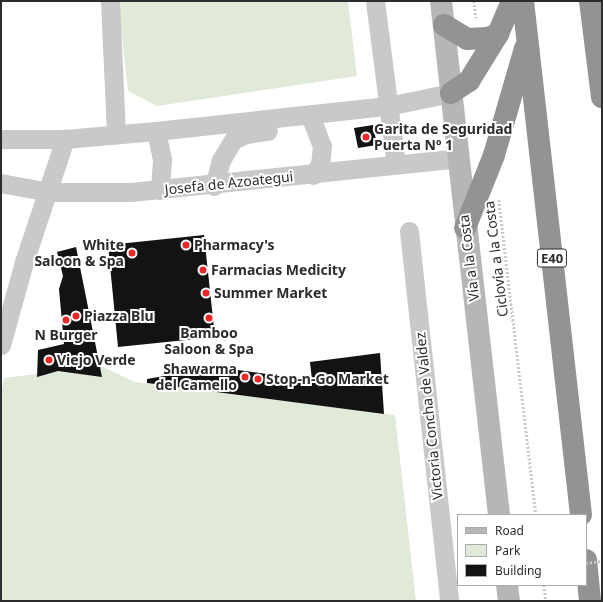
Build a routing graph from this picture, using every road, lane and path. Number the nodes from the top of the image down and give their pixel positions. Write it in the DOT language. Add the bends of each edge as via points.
graph roads {
  1 [pos="110,1"];
  2 [pos="375,1"];
  3 [pos="441,1"];
  4 [pos="474,1"];
  5 [pos="512,1"];
  6 [pos="523,1"];
  7 [pos="590,1"];
  8 [pos="444,25"];
  9 [pos="488,37"];
  10 [pos="528,37"];
  11 [pos="450,93"];
  12 [pos="602,97"];
  13 [pos="388,106"];
  14 [pos="305,115"];
  15 [pos="156,131"];
  16 [pos="116,133"];
  17 [pos="1,139"];
  18 [pos="65,139"];
  19 [pos="458,158"];
  20 [pos="396,164"];
  21 [pos="313,175"];
  22 [pos="1,183"];
  23 [pos="214,186"];
  24 [pos="160,190"];
  25 [pos="49,192"];
  26 [pos="499,194"];
  27 [pos="465,228"];
  28 [pos="409,231"];
  29 [pos="1,345"];
  30 [pos="499,514"];
  31 [pos="536,514"];
  32 [pos="581,514"];
  33 [pos="602,561"];
  34 [pos="587,563"];
  35 [pos="587,570"];
  36 [pos="507,586"];
  37 [pos="544,586"];
  38 [pos="449,601"];
  39 [pos="509,601"];
  40 [pos="546,601"];
  41 [pos="590,601"];
  1 -- 16 [label="street"];
  2 -- 13 [label="street"];
  3 -- 8 [label="street, Vía a la Costa"];
  4 -- 9 [label="path"];
  5 -- 9 [label="highway"];
  6 -- 10 [label="highway, E40"];
  7 -- 12 [label="highway"];
  8 -- 9 [label="highway" via="467,39"];
  8 -- 11 [label="street, Vía a la Costa"];
  9 -- 11 [label="highway" via="469,81"];
  10 -- 27 [label="highway" via="494,155"];
  10 -- 32 [label="highway, E40"];
  11 -- 13 [label="street"];
  11 -- 19 [label="street, Vía a la Costa"];
  13 -- 14 [label="street"];
  13 -- 20 [label="street"];
  14 -- 15 [label="street"];
  14 -- 21 [label="street" via="322,146 320,164"];
  14 -- 23 [label="street" via="286,129 246,134 233,140 221,160"];
  15 -- 16 [label="street"];
  15 -- 24 [label="street" via="162,160"];
  16 -- 18 [label="street"];
  17 -- 18 [label="street"];
  18 -- 25 [label="street"];
  19 -- 20 [label="street, Josefa de Azoategui"];
  19 -- 27 [label="street, Vía a la Costa"];
  20 -- 21 [label="street, Josefa de Azoategui"];
  21 -- 23 [label="street, Josefa de Azoategui"];
  22 -- 25 [label="street, Josefa de Azoategui"];
  23 -- 24 [label="street, Josefa de Azoategui"];
  24 -- 25 [label="street, Josefa de Azoategui"];
  25 -- 29 [label="street" via="24,262"];
  26 -- 31 [label="path, Ciclovía a la Costa"];
  27 -- 30 [label="street, Vía a la Costa"];
  28 -- 38 [label="street, Victoria Concha de Valdez"];
  33 -- 34 [label="path, bridge"];
  35 -- 41 [label="highway"];
  36 -- 39 [label="street"];
  37 -- 40 [label="path"];
}
